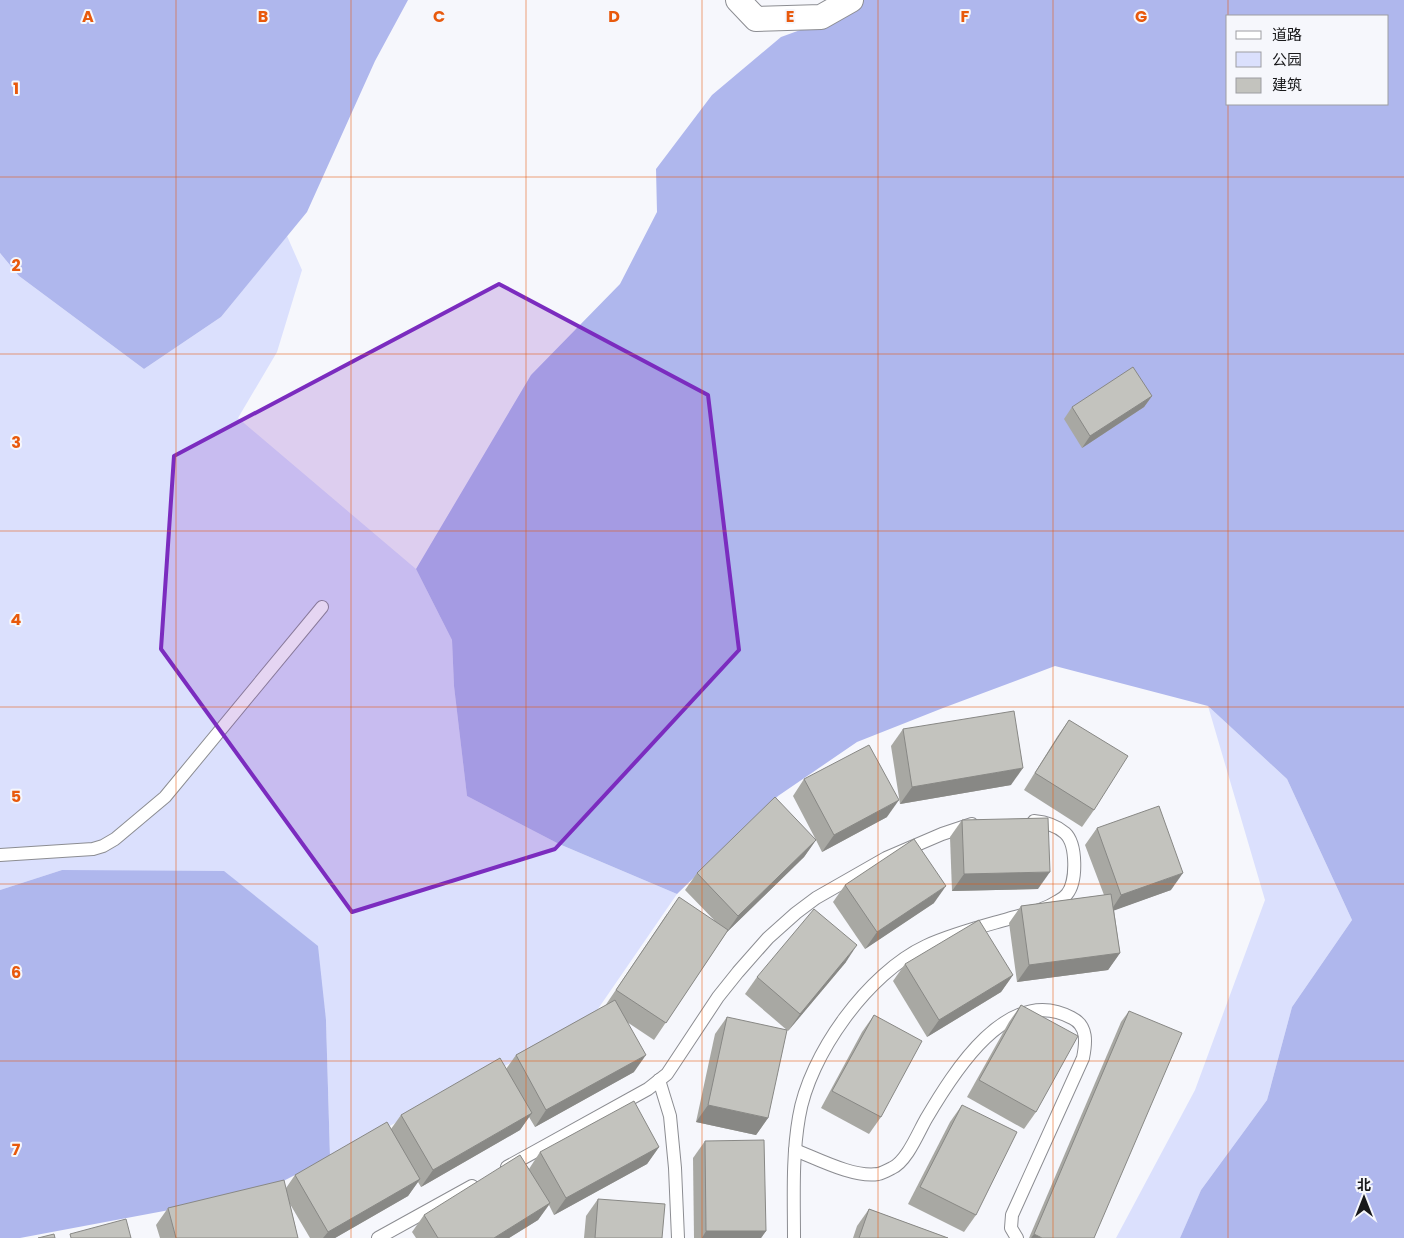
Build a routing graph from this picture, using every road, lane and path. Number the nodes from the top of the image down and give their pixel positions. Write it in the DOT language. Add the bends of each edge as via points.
graph roads {
  1 [pos="738,0"];
  2 [pos="851,0"];
  3 [pos="322,607"];
  4 [pos="1023,820"];
  5 [pos="983,822"];
  6 [pos="0,855"];
  7 [pos="659,1080"];
  8 [pos="795,1150"];
  9 [pos="500,1171"];
  10 [pos="483,1180"];
  11 [pos="378,1238"];
  12 [pos="678,1238"];
  13 [pos="794,1238"];
  14 [pos="1017,1238"];
  1 -- 2 [label="street" via="756,20 821,16"];
  3 -- 6 [label="lane" via="165,797 116,839 93,848"];
  4 -- 8 [label="lane" via="1041,822 1066,834 1074,853 1072,882 1067,894 1041,910 965,931 925,947 897,963 878,980 839,1027 818,1061 804,1096"];
  5 -- 7 [label="lane" via="964,825 886,858 796,913 738,972 667,1074"];
  7 -- 9 [label="lane"];
  7 -- 12 [label="lane" via="670,1116 676,1168"];
  8 -- 13 [label="lane"];
  8 -- 14 [label="lane" via="856,1173 878,1174 895,1167 904,1158 934,1105 965,1060 991,1032 1022,1014 1040,1010 1066,1014 1077,1020 1085,1032 1084,1058 1012,1215 1011,1228"];
  10 -- 11 [label="lane"];
}
